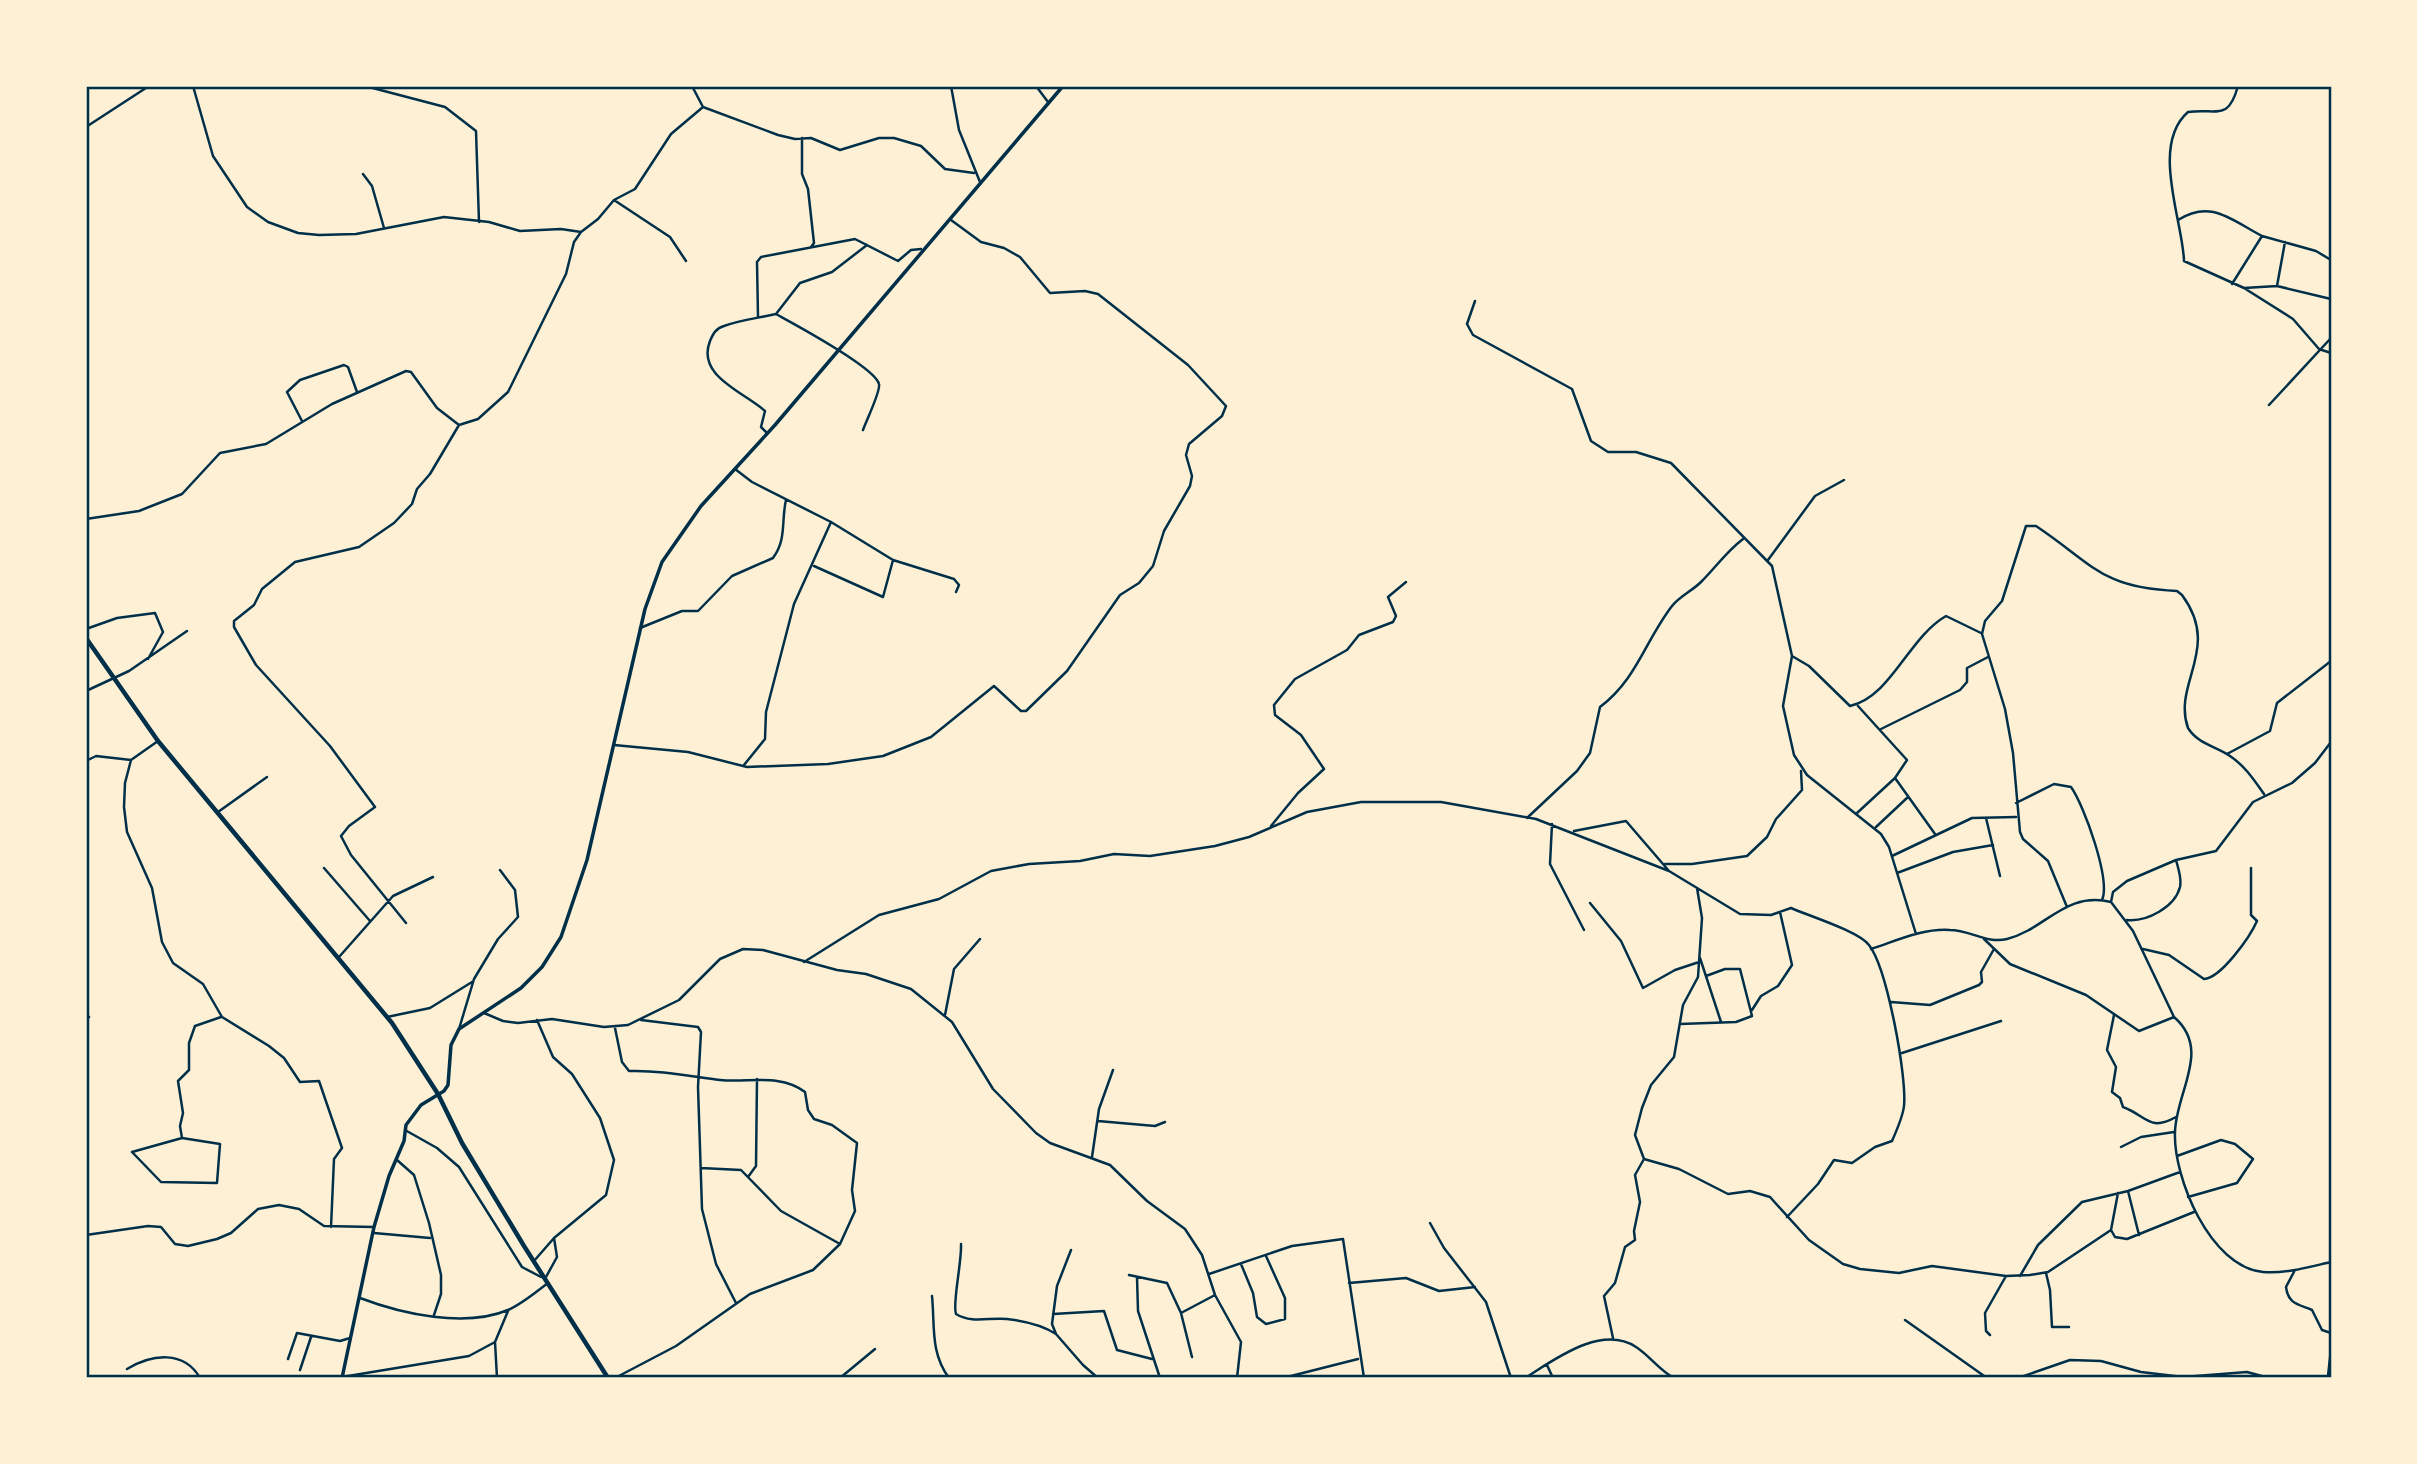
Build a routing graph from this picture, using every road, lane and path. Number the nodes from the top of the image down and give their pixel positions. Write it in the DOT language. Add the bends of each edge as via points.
graph roads {
  1 [pos="149,86"];
  2 [pos="193,86"];
  3 [pos="365,86"];
  4 [pos="692,86"];
  5 [pos="951,86"];
  6 [pos="1036,86"];
  7 [pos="1063,86"];
  8 [pos="2238,86"];
  9 [pos="1048,102"];
  10 [pos="703,107"];
  11 [pos="86,127"];
  12 [pos="802,138"];
  13 [pos="974,173"];
  14 [pos="363,174"];
  15 [pos="980,182"];
  16 [pos="614,200"];
  17 [pos="950,219"];
  18 [pos="2178,220"];
  19 [pos="479,222"];
  20 [pos="384,228"];
  21 [pos="581,232"];
  22 [pos="2262,236"];
  23 [pos="2286,242"];
  24 [pos="867,245"];
  25 [pos="811,247"];
  26 [pos="921,249"];
  27 [pos="2331,260"];
  28 [pos="686,261"];
  29 [pos="2232,284"];
  30 [pos="2277,286"];
  31 [pos="2244,288"];
  32 [pos="2331,299"];
  33 [pos="1475,301"];
  34 [pos="776,314"];
  35 [pos="758,317"];
  36 [pos="2331,338"];
  37 [pos="2319,349"];
  38 [pos="839,350"];
  39 [pos="2331,353"];
  40 [pos="358,393"];
  41 [pos="2269,405"];
  42 [pos="302,421"];
  43 [pos="459,425"];
  44 [pos="863,430"];
  45 [pos="767,433"];
  46 [pos="735,469"];
  47 [pos="1844,480"];
  48 [pos="786,499"];
  49 [pos="86,519"];
  50 [pos="831,522"];
  51 [pos="1743,539"];
  52 [pos="893,560"];
  53 [pos="1768,560"];
  54 [pos="814,566"];
  55 [pos="1406,582"];
  56 [pos="956,592"];
  57 [pos="640,628"];
  58 [pos="86,629"];
  59 [pos="187,631"];
  60 [pos="1982,634"];
  61 [pos="86,638"];
  62 [pos="1792,656"];
  63 [pos="1988,657"];
  64 [pos="148,659"];
  65 [pos="2331,661"];
  66 [pos="114,680"];
  67 [pos="86,691"];
  68 [pos="1856,705"];
  69 [pos="1881,729"];
  70 [pos="159,741"];
  71 [pos="2331,742"];
  72 [pos="614,745"];
  73 [pos="86,750"];
  74 [pos="2227,754"];
  75 [pos="90,757"];
  76 [pos="131,760"];
  77 [pos="86,761"];
  78 [pos="744,766"];
  79 [pos="1800,768"];
  80 [pos="267,777"];
  81 [pos="1895,778"];
  82 [pos="2264,794"];
  83 [pos="1908,797"];
  84 [pos="2016,803"];
  85 [pos="218,812"];
  86 [pos="1857,813"];
  87 [pos="2017,817"];
  88 [pos="1527,818"];
  89 [pos="1986,818"];
  90 [pos="1552,824"];
  91 [pos="1876,827"];
  92 [pos="1268,829"];
  93 [pos="1572,832"];
  94 [pos="1935,834"];
  95 [pos="1993,845"];
  96 [pos="1892,856"];
  97 [pos="2176,860"];
  98 [pos="1665,864"];
  99 [pos="324,868"];
  100 [pos="2251,868"];
  101 [pos="500,870"];
  102 [pos="1669,871"];
  103 [pos="1897,873"];
  104 [pos="2000,876"];
  105 [pos="433,877"];
  106 [pos="1696,887"];
  107 [pos="2102,900"];
  108 [pos="387,902"];
  109 [pos="2111,902"];
  110 [pos="1590,903"];
  111 [pos="2067,907"];
  112 [pos="1780,912"];
  113 [pos="2126,919"];
  114 [pos="370,921"];
  115 [pos="406,923"];
  116 [pos="1584,930"];
  117 [pos="1916,934"];
  118 [pos="980,939"];
  119 [pos="1984,939"];
  120 [pos="1871,949"];
  121 [pos="1994,949"];
  122 [pos="2143,950"];
  123 [pos="339,957"];
  124 [pos="1699,960"];
  125 [pos="804,962"];
  126 [pos="1706,976"];
  127 [pos="474,979"];
  128 [pos="1891,1002"];
  129 [pos="1752,1010"];
  130 [pos="484,1013"];
  131 [pos="945,1015"];
  132 [pos="2115,1015"];
  133 [pos="222,1017"];
  134 [pos="387,1017"];
  135 [pos="2174,1017"];
  136 [pos="537,1020"];
  137 [pos="641,1020"];
  138 [pos="2001,1021"];
  139 [pos="1721,1023"];
  140 [pos="1680,1024"];
  141 [pos="615,1027"];
  142 [pos="458,1029"];
  143 [pos="1902,1053"];
  144 [pos="1113,1070"];
  145 [pos="700,1075"];
  146 [pos="757,1077"];
  147 [pos="438,1094"];
  148 [pos="2176,1116"];
  149 [pos="1098,1121"];
  150 [pos="1165,1122"];
  151 [pos="405,1130"];
  152 [pos="2175,1132"];
  153 [pos="182,1138"];
  154 [pos="2120,1147"];
  155 [pos="2177,1156"];
  156 [pos="1092,1157"];
  157 [pos="397,1159"];
  158 [pos="1644,1159"];
  159 [pos="701,1168"];
  160 [pos="2180,1172"];
  161 [pos="748,1177"];
  162 [pos="2128,1191"];
  163 [pos="2118,1193"];
  164 [pos="2188,1197"];
  165 [pos="2194,1212"];
  166 [pos="1787,1217"];
  167 [pos="1430,1223"];
  168 [pos="331,1227"];
  169 [pos="374,1230"];
  170 [pos="2111,1230"];
  171 [pos="2139,1235"];
  172 [pos="86,1236"];
  173 [pos="431,1238"];
  174 [pos="554,1238"];
  175 [pos="840,1244"];
  176 [pos="961,1244"];
  177 [pos="1071,1250"];
  178 [pos="1266,1256"];
  179 [pos="534,1261"];
  180 [pos="2331,1262"];
  181 [pos="1241,1264"];
  182 [pos="2295,1270"];
  183 [pos="2046,1273"];
  184 [pos="1208,1274"];
  185 [pos="1129,1275"];
  186 [pos="2006,1276"];
  187 [pos="2020,1276"];
  188 [pos="1137,1277"];
  189 [pos="547,1281"];
  190 [pos="1349,1283"];
  191 [pos="1475,1287"];
  192 [pos="1215,1295"];
  193 [pos="932,1296"];
  194 [pos="359,1297"];
  195 [pos="736,1303"];
  196 [pos="509,1310"];
  197 [pos="1181,1313"];
  198 [pos="1053,1314"];
  199 [pos="434,1315"];
  200 [pos="1905,1320"];
  201 [pos="2069,1326"];
  202 [pos="2331,1333"];
  203 [pos="1056,1334"];
  204 [pos="1990,1335"];
  205 [pos="311,1337"];
  206 [pos="350,1338"];
  207 [pos="1613,1338"];
  208 [pos="495,1342"];
  209 [pos="875,1349"];
  210 [pos="2331,1349"];
  211 [pos="1192,1357"];
  212 [pos="288,1359"];
  213 [pos="1152,1359"];
  214 [pos="1358,1359"];
  215 [pos="1547,1365"];
  216 [pos="127,1369"];
  217 [pos="300,1370"];
  218 [pos="200,1378"];
  219 [pos="342,1378"];
  220 [pos="496,1378"];
  221 [pos="608,1378"];
  222 [pos="615,1378"];
  223 [pos="840,1378"];
  224 [pos="949,1378"];
  225 [pos="1098,1378"];
  226 [pos="1160,1378"];
  227 [pos="1237,1378"];
  228 [pos="1283,1378"];
  229 [pos="1364,1378"];
  230 [pos="1511,1378"];
  231 [pos="1525,1378"];
  232 [pos="1553,1378"];
  233 [pos="1674,1378"];
  234 [pos="1987,1378"];
  235 [pos="2018,1378"];
  236 [pos="2269,1378"];
  237 [pos="2302,1378"];
  1 -- 11 [label="street"];
  2 -- 20 [label="street" via="210,149 247,207 262,219 298,233 319,235"];
  3 -- 19 [label="street" via="445,107 476,131"];
  4 -- 10 [label="street"];
  5 -- 13 [label="street" via="959,130"];
  6 -- 9 [label="street"];
  7 -- 9 [label="main road"];
  8 -- 18 [label="street" via="2227,110 2188,112 2183,117 2171,148 2172,202"];
  9 -- 15 [label="main road"];
  10 -- 12 [label="street" via="778,135"];
  10 -- 16 [label="street" via="671,134 635,189"];
  12 -- 13 [label="street" via="840,150 894,138 921,146 945,169"];
  12 -- 25 [label="street" via="802,174 814,226"];
  13 -- 15 [label="street"];
  14 -- 20 [label="street" via="372,186"];
  15 -- 17 [label="main road"];
  16 -- 21 [label="street"];
  16 -- 28 [label="street" via="670,237"];
  17 -- 26 [label="main road"];
  17 -- 78 [label="street" via="981,242 1020,257 1049,293 1098,294 1188,365 1226,407 1222,416 1189,444 1190,486 1164,531 1153,566 1139,583 1120,595 1067,671 1026,711 993,686 930,737 906,748 828,764"];
  18 -- 22 [label="street" via="2204,208"];
  18 -- 29 [label="street" via="2184,261"];
  19 -- 20 [label="street" via="433,217"];
  19 -- 21 [label="street" via="527,232"];
  21 -- 43 [label="street" via="508,392 478,419"];
  22 -- 23 [label="street"];
  22 -- 29 [label="street"];
  23 -- 27 [label="street"];
  23 -- 30 [label="street"];
  24 -- 25 [label="street" via="855,239"];
  24 -- 26 [label="street" via="898,261 911,250"];
  24 -- 34 [label="street" via="832,272 800,282"];
  25 -- 35 [label="street" via="758,260"];
  26 -- 38 [label="main road"];
  29 -- 31 [label="street"];
  30 -- 31 [label="street"];
  30 -- 32 [label="street"];
  31 -- 37 [label="street" via="2293,319"];
  33 -- 51 [label="street" via="1467,324 1473,335 1572,389 1591,441 1608,453 1636,452 1671,463"];
  34 -- 35 [label="street"];
  34 -- 38 [label="street"];
  35 -- 45 [label="street" via="717,329 706,355 729,386 765,411 761,427"];
  36 -- 37 [label="street"];
  37 -- 39 [label="street"];
  37 -- 41 [label="street"];
  38 -- 44 [label="street" via="880,385"];
  38 -- 45 [label="main road"];
  40 -- 42 [label="street"];
  40 -- 42 [label="street" via="344,365 300,380 287,392"];
  40 -- 43 [label="street" via="409,371 437,408"];
  42 -- 49 [label="street" via="257,447 220,453 182,494 139,511"];
  43 -- 108 [label="street" via="412,504 394,523 359,547 295,562 262,589 254,605 234,621 256,666 330,746 375,807 341,836"];
  45 -- 46 [label="main road"];
  46 -- 48 [label="street"];
  46 -- 57 [label="main road" via="701,506 662,562"];
  47 -- 53 [label="street" via="1815,496"];
  48 -- 50 [label="street"];
  48 -- 57 [label="street" via="785,531 773,558 732,576 698,611 682,611"];
  50 -- 52 [label="street"];
  50 -- 54 [label="street"];
  51 -- 53 [label="street"];
  51 -- 88 [label="street" via="1727,550 1702,582 1674,603 1633,674 1600,707 1586,761"];
  52 -- 54 [label="street" via="883,597"];
  52 -- 56 [label="street" via="954,579"];
  53 -- 62 [label="street" via="1775,573"];
  54 -- 78 [label="street" via="794,604 766,712 765,739"];
  55 -- 92 [label="street" via="1388,597 1396,616 1393,622 1359,635 1347,650 1295,679 1274,705 1275,715 1301,735 1324,769"];
  57 -- 72 [label="main road"];
  58 -- 64 [label="street" via="117,618 155,613 163,632"];
  59 -- 64 [label="street"];
  60 -- 63 [label="street"];
  60 -- 68 [label="street" via="1949,615 1940,619 1912,645 1887,682"];
  60 -- 74 [label="street" via="1985,621 2002,601 2024,530 2030,525 2114,581 2139,589 2177,591 2187,602 2200,645 2187,690 2186,722 2192,736"];
  61 -- 66 [label="highway"];
  62 -- 68 [label="street" via="1809,666 1846,705"];
  62 -- 79 [label="street" via="1783,706"];
  63 -- 69 [label="street" via="1966,668 1967,682 1961,690"];
  63 -- 84 [label="street" via="2005,709"];
  64 -- 66 [label="street"];
  65 -- 74 [label="street" via="2277,703 2273,724 2264,736"];
  66 -- 67 [label="street"];
  66 -- 70 [label="highway"];
  68 -- 69 [label="street"];
  69 -- 81 [label="street" via="1907,759"];
  70 -- 76 [label="street"];
  70 -- 85 [label="highway"];
  71 -- 82 [label="street" via="2292,783"];
  72 -- 78 [label="street" via="688,752"];
  72 -- 130 [label="main road" via="587,860 555,949 521,988"];
  73 -- 75 [label="street"];
  74 -- 82 [label="street" via="2246,769"];
  75 -- 76 [label="street"];
  75 -- 77 [label="street"];
  76 -- 133 [label="street" via="124,821 152,888 162,942 173,963 203,984"];
  79 -- 86 [label="street"];
  79 -- 98 [label="street" via="1802,790 1747,856"];
  80 -- 85 [label="street"];
  81 -- 83 [label="street"];
  81 -- 86 [label="street"];
  82 -- 97 [label="street" via="2248,807 2216,851"];
  83 -- 91 [label="street"];
  83 -- 94 [label="street"];
  84 -- 87 [label="street"];
  84 -- 107 [label="street" via="2054,784 2071,787 2091,834 2105,888"];
  85 -- 123 [label="highway"];
  86 -- 91 [label="street"];
  87 -- 89 [label="street"];
  87 -- 111 [label="street" via="2023,839 2048,860"];
  88 -- 90 [label="street"];
  88 -- 92 [label="street" via="1441,802 1361,802 1307,812"];
  89 -- 94 [label="street" via="1972,818"];
  89 -- 95 [label="street"];
  90 -- 93 [label="street"];
  90 -- 116 [label="street" via="1550,864"];
  91 -- 96 [label="street"];
  92 -- 125 [label="street" via="1215,846 1150,856 1114,854 991,871 939,899 879,915"];
  93 -- 98 [label="street" via="1626,821"];
  93 -- 102 [label="street"];
  94 -- 96 [label="street"];
  95 -- 103 [label="street" via="1953,852"];
  95 -- 104 [label="street"];
  96 -- 103 [label="street"];
  97 -- 109 [label="street" via="2127,881 2113,892"];
  97 -- 113 [label="street" via="2180,886 2174,900 2146,917"];
  98 -- 102 [label="street"];
  99 -- 114 [label="street"];
  100 -- 122 [label="street" via="2251,915 2257,921 2215,976 2204,979 2166,953"];
  101 -- 127 [label="street" via="515,890 519,914"];
  102 -- 106 [label="street"];
  103 -- 117 [label="street"];
  105 -- 108 [label="street" via="401,890"];
  106 -- 112 [label="street" via="1740,914"];
  106 -- 124 [label="street" via="1702,918"];
  107 -- 109 [label="street"];
  107 -- 111 [label="street"];
  108 -- 114 [label="street"];
  108 -- 115 [label="street"];
  109 -- 113 [label="street"];
  110 -- 124 [label="street" via="1620,941 1643,988"];
  111 -- 119 [label="street" via="2017,936"];
  112 -- 120 [label="street" via="1793,909 1855,936"];
  112 -- 129 [label="street" via="1792,965"];
  113 -- 122 [label="street"];
  114 -- 123 [label="street"];
  117 -- 119 [label="street" via="1951,929"];
  117 -- 120 [label="street"];
  118 -- 131 [label="street" via="954,969"];
  119 -- 121 [label="street"];
  120 -- 128 [label="street"];
  121 -- 128 [label="street" via="1979,985 1930,1005"];
  121 -- 132 [label="street" via="2010,964 2086,995"];
  122 -- 135 [label="street"];
  123 -- 134 [label="highway"];
  124 -- 126 [label="street"];
  124 -- 140 [label="street" via="1698,977 1685,1000"];
  125 -- 131 [label="street" via="886,980 922,995"];
  125 -- 137 [label="street" via="751,948 730,953 679,1000"];
  126 -- 129 [label="street" via="1740,969"];
  126 -- 139 [label="street"];
  127 -- 134 [label="street" via="439,1005"];
  127 -- 142 [label="street"];
  128 -- 143 [label="street" via="1890,1016"];
  129 -- 139 [label="street" via="1749,1018"];
  130 -- 136 [label="street" via="503,1021"];
  130 -- 142 [label="main road"];
  131 -- 156 [label="street" via="993,1089 1037,1133 1050,1143"];
  132 -- 135 [label="street" via="2139,1031"];
  132 -- 148 [label="street" via="2107,1050 2116,1067 2112,1092 2123,1107 2152,1123 2159,1125"];
  133 -- 153 [label="street" via="195,1026 190,1036 189,1070 178,1081"];
  133 -- 168 [label="street" via="284,1058 300,1082 319,1081 342,1148 334,1160"];
  134 -- 147 [label="highway"];
  135 -- 148 [label="street" via="2186,1029 2193,1050"];
  136 -- 141 [label="street"];
  136 -- 174 [label="street" via="553,1057 572,1074 600,1118 614,1154 606,1195"];
  137 -- 141 [label="street"];
  137 -- 145 [label="street" via="698,1027"];
  138 -- 143 [label="street"];
  139 -- 140 [label="street"];
  140 -- 158 [label="street" via="1674,1057 1651,1085 1639,1119 1636,1136"];
  141 -- 145 [label="street" via="622,1062 629,1071"];
  142 -- 147 [label="main road" via="451,1045 448,1085"];
  143 -- 166 [label="street" via="1904,1108 1893,1140 1850,1163 1834,1160"];
  144 -- 149 [label="street"];
  145 -- 146 [label="street" via="727,1080"];
  145 -- 159 [label="street"];
  146 -- 161 [label="street" via="756,1166"];
  146 -- 175 [label="street" via="801,1089 814,1119 856,1141 855,1211"];
  147 -- 151 [label="main road" via="414,1112"];
  147 -- 179 [label="highway" via="462,1143"];
  148 -- 152 [label="street"];
  149 -- 150 [label="street" via="1155,1126"];
  149 -- 156 [label="street"];
  151 -- 157 [label="main road"];
  151 -- 189 [label="street" via="459,1167 522,1266"];
  152 -- 154 [label="street" via="2141,1137"];
  152 -- 155 [label="street"];
  153 -- 153 [label="street" via="219,1144 218,1183 161,1182 132,1152"];
  155 -- 160 [label="street"];
  155 -- 164 [label="street" via="2221,1140 2235,1144 2253,1160 2238,1183"];
  156 -- 184 [label="street" via="1115,1169 1142,1197 1180,1223 1202,1255"];
  157 -- 169 [label="main road"];
  157 -- 173 [label="street" via="419,1186"];
  158 -- 166 [label="street" via="1728,1194 1750,1191 1770,1197"];
  158 -- 207 [label="street" via="1634,1175 1640,1202 1635,1240 1625,1247 1615,1283 1604,1296"];
  159 -- 161 [label="street" via="737,1168"];
  159 -- 195 [label="street" via="702,1209 710,1247"];
  160 -- 162 [label="street"];
  160 -- 164 [label="street"];
  161 -- 175 [label="street" via="781,1211"];
  162 -- 163 [label="street"];
  162 -- 171 [label="street"];
  163 -- 170 [label="street"];
  163 -- 187 [label="street" via="2086,1201 2070,1212 2038,1245"];
  164 -- 165 [label="street"];
  165 -- 171 [label="street"];
  165 -- 182 [label="street" via="2204,1229 2242,1264 2261,1272"];
  166 -- 186 [label="street" via="1809,1240 1854,1267 1899,1273 1932,1266"];
  167 -- 191 [label="street"];
  168 -- 169 [label="street"];
  168 -- 172 [label="street" via="299,1209 279,1205 258,1209 218,1239 184,1247 161,1227"];
  169 -- 173 [label="street"];
  169 -- 194 [label="main road"];
  170 -- 171 [label="street" via="2118,1239"];
  170 -- 183 [label="street"];
  173 -- 199 [label="street" via="441,1279"];
  174 -- 179 [label="street"];
  174 -- 189 [label="street" via="557,1257"];
  175 -- 195 [label="street" via="813,1270"];
  176 -- 203 [label="street" via="956,1314 969,1319 1007,1319"];
  177 -- 198 [label="street" via="1057,1286"];
  178 -- 181 [label="street"];
  178 -- 181 [label="street" via="1285,1298 1285,1319 1278,1323 1266,1324 1257,1317 1254,1293"];
  178 -- 190 [label="street" via="1317,1241 1343,1239"];
  179 -- 189 [label="highway"];
  180 -- 182 [label="street"];
  181 -- 184 [label="street"];
  182 -- 202 [label="street" via="2286,1287 2290,1300 2312,1310 2322,1330"];
  183 -- 187 [label="street"];
  183 -- 201 [label="street" via="2052,1327"];
  184 -- 192 [label="street"];
  185 -- 188 [label="street"];
  186 -- 187 [label="street"];
  186 -- 204 [label="street" via="1984,1313"];
  188 -- 197 [label="street" via="1167,1283"];
  188 -- 213 [label="street" via="1138,1311"];
  189 -- 196 [label="street"];
  189 -- 221 [label="highway"];
  190 -- 191 [label="street" via="1406,1278 1439,1291"];
  190 -- 214 [label="street"];
  191 -- 230 [label="street" via="1486,1302"];
  192 -- 197 [label="street"];
  192 -- 227 [label="street" via="1241,1342"];
  193 -- 224 [label="street" via="936,1349"];
  194 -- 199 [label="street"];
  194 -- 206 [label="main road"];
  195 -- 222 [label="street" via="676,1346"];
  196 -- 199 [label="street" via="477,1318"];
  196 -- 208 [label="street"];
  197 -- 211 [label="street"];
  198 -- 203 [label="street"];
  198 -- 213 [label="street" via="1104,1311 1117,1350"];
  200 -- 234 [label="street"];
  203 -- 225 [label="street"];
  205 -- 206 [label="street"];
  205 -- 212 [label="street" via="296,1334"];
  205 -- 217 [label="street"];
  206 -- 219 [label="main road"];
  207 -- 215 [label="street"];
  207 -- 233 [label="street" via="1635,1346"];
  208 -- 219 [label="street" via="463,1358"];
  208 -- 220 [label="street"];
  209 -- 223 [label="street"];
  210 -- 237 [label="street" via="2328,1377"];
  213 -- 226 [label="street"];
  214 -- 228 [label="street"];
  214 -- 229 [label="street"];
  215 -- 231 [label="street"];
  215 -- 232 [label="street"];
  216 -- 218 [label="street" via="165,1357 191,1364"];
  235 -- 236 [label="street" via="2070,1360 2183,1377 2247,1372"];
}
